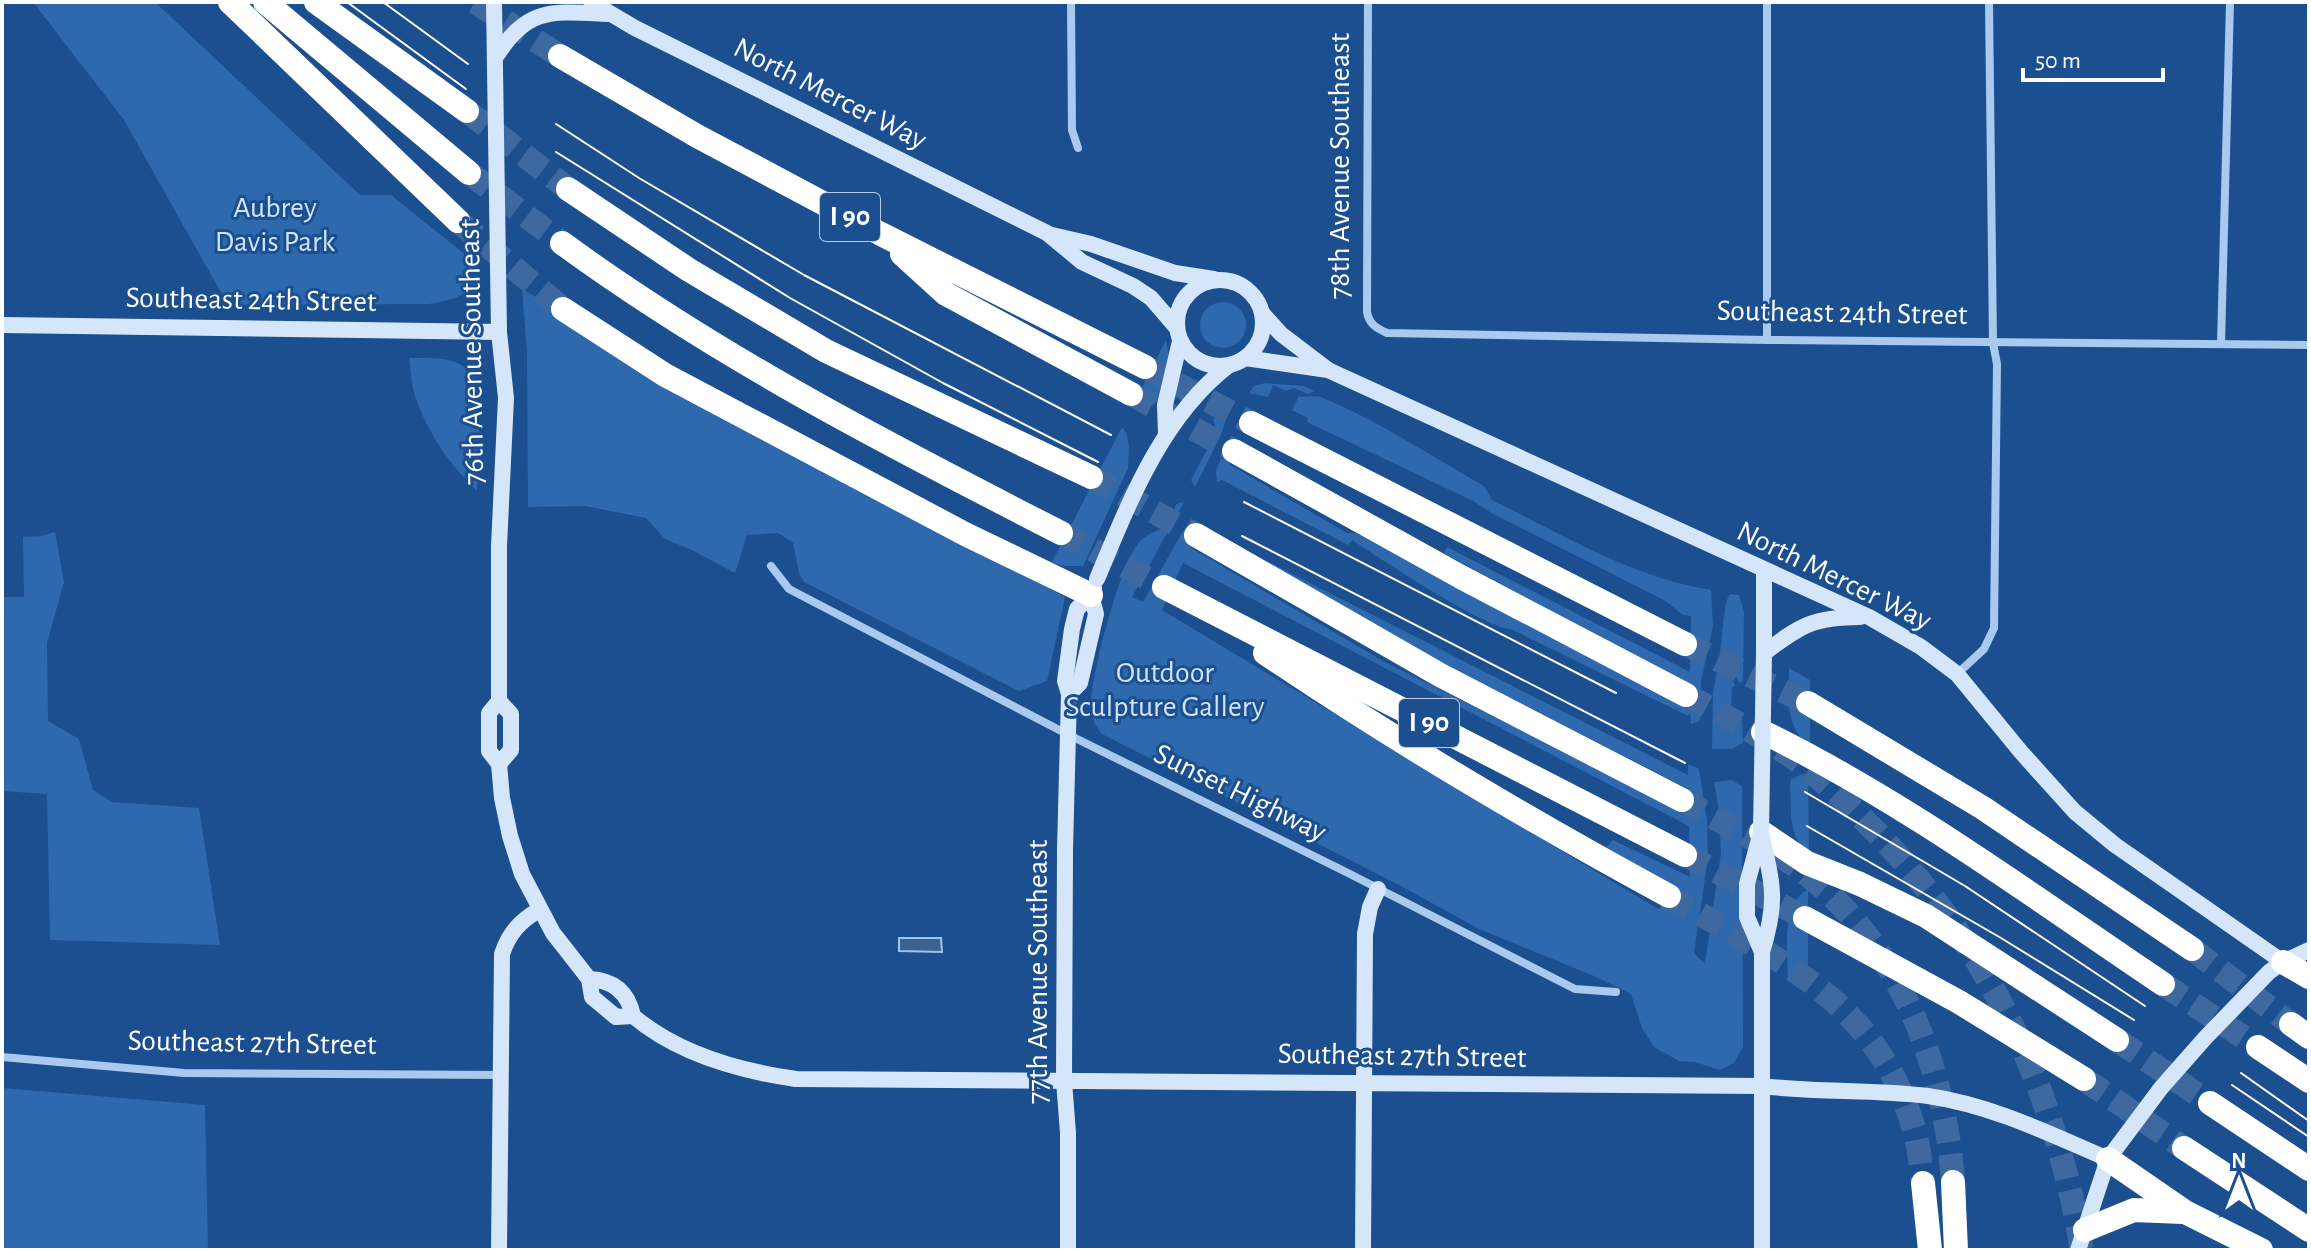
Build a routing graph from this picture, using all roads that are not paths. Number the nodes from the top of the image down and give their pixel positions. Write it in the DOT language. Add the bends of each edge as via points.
graph roads {
  1 [pos="230,2"];
  2 [pos="265,2"];
  3 [pos="316,2"];
  4 [pos="494,2"];
  5 [pos="591,2"];
  6 [pos="1071,2"];
  7 [pos="1368,2"];
  8 [pos="1767,2"];
  9 [pos="1989,2"];
  10 [pos="2230,2"];
  11 [pos="608,14"];
  12 [pos="560,56"];
  13 [pos="495,58"];
  14 [pos="467,111"];
  15 [pos="1078,148"];
  16 [pos="469,173"];
  17 [pos="568,189"];
  18 [pos="458,221"];
  19 [pos="879,233"];
  20 [pos="1047,233"];
  21 [pos="562,243"];
  22 [pos="1221,280"];
  23 [pos="563,309"];
  24 [pos="1262,313"];
  25 [pos="2,325"];
  26 [pos="1376,328"];
  27 [pos="499,332"];
  28 [pos="1178,334"];
  29 [pos="1767,340"];
  30 [pos="1993,343"];
  31 [pos="2221,344"];
  32 [pos="2309,345"];
  33 [pos="1245,358"];
  34 [pos="1228,366"];
  35 [pos="1145,367"];
  36 [pos="1328,370"];
  37 [pos="1131,394"];
  38 [pos="1251,423"];
  39 [pos="1166,434"];
  40 [pos="1234,451"];
  41 [pos="1091,477"];
  42 [pos="1061,533"];
  43 [pos="1196,535"];
  44 [pos="771,566"];
  45 [pos="1764,571"];
  46 [pos="1094,587"];
  47 [pos="1869,617"];
  48 [pos="1685,644"];
  49 [pos="1764,653"];
  50 [pos="1957,674"];
  51 [pos="1686,695"];
  52 [pos="1808,703"];
  53 [pos="1763,732"];
  54 [pos="1067,734"];
  55 [pos="1682,800"];
  56 [pos="1761,832"];
  57 [pos="1685,855"];
  58 [pos="1378,889"];
  59 [pos="1669,896"];
  60 [pos="539,910"];
  61 [pos="1805,918"];
  62 [pos="2192,949"];
  63 [pos="2309,950"];
  64 [pos="1762,952"];
  65 [pos="2283,962"];
  66 [pos="2309,977"];
  67 [pos="589,979"];
  68 [pos="2163,984"];
  69 [pos="1616,992"];
  70 [pos="633,1016"];
  71 [pos="2117,1040"];
  72 [pos="2258,1047"];
  73 [pos="688,1050"];
  74 [pos="2,1057"];
  75 [pos="500,1075"];
  76 [pos="2084,1079"];
  77 [pos="1064,1081"];
  78 [pos="2309,1081"];
  79 [pos="1363,1085"];
  80 [pos="1762,1086"];
  81 [pos="2210,1103"];
  82 [pos="2184,1148"];
  83 [pos="2108,1159"];
  84 [pos="2309,1169"];
  85 [pos="1953,1182"];
  86 [pos="1923,1183"];
  87 [pos="2185,1212"];
  88 [pos="2309,1230"];
  89 [pos="2082,1240"];
  90 [pos="499,1250"];
  91 [pos="1068,1250"];
  92 [pos="1363,1250"];
  93 [pos="1762,1250"];
  94 [pos="1930,1250"];
  95 [pos="1956,1250"];
  96 [pos="2261,1250"];
  1 -- 18 [label="highway"];
  2 -- 16 [label="highway"];
  3 -- 14 [label="highway"];
  4 -- 13 [label="street, 76th Avenue Southeast"];
  5 -- 11 [label="street, North Mercer Way"];
  6 -- 15 [label="street" via="1072,130"];
  7 -- 26 [label="street, 78th Avenue Southeast" via="1367,312"];
  8 -- 29 [label="street"];
  9 -- 30 [label="street"];
  10 -- 31 [label="street"];
  11 -- 13 [label="street" via="533,18 509,37"];
  11 -- 20 [label="street, North Mercer Way"];
  12 -- 19 [label="highway, I 90"];
  13 -- 27 [label="street, 76th Avenue Southeast"];
  17 -- 41 [label="highway" via="689,270 826,351"];
  19 -- 35 [label="highway, I 90"];
  19 -- 37 [label="highway" via="946,294"];
  20 -- 22 [label="street, North Mercer Way" via="1175,273"];
  20 -- 28 [label="street, North Mercer Way" via="1082,262 1151,298"];
  21 -- 42 [label="highway" via="639,298 777,383"];
  22 -- 24 [label="street" via="1247,290"];
  22 -- 28 [label="street" via="1194,288 1184,299"];
  23 -- 46 [label="highway" via="678,382 965,534"];
  24 -- 33 [label="street" via="1260,341"];
  24 -- 36 [label="street, North Mercer Way"];
  25 -- 27 [label="street, Southeast 24th Street"];
  26 -- 29 [label="street, Southeast 24th Street" via="1398,335"];
  27 -- 60 [label="street, 76th Avenue Southeast" via="506,398 499,701 511,714 511,750 499,764 510,836"];
  28 -- 34 [label="street" via="1200,362"];
  28 -- 39 [label="street, 77th Avenue Southeast, bridge" via="1165,405"];
  29 -- 30 [label="street, Southeast 24th Street"];
  30 -- 31 [label="street, Southeast 24th Street"];
  30 -- 50 [label="street" via="1994,628 1984,649"];
  31 -- 32 [label="street, Southeast 24th Street"];
  33 -- 34 [label="street"];
  33 -- 36 [label="street, North Mercer Way"];
  34 -- 39 [label="street, 77th Avenue Southeast, bridge"];
  36 -- 45 [label="street, North Mercer Way"];
  38 -- 48 [label="highway"];
  39 -- 46 [label="street, 77th Avenue Southeast, bridge"];
  40 -- 51 [label="highway"];
  43 -- 55 [label="highway" via="1427,668"];
  44 -- 54 [label="street, Sunset Highway" via="789,589"];
  45 -- 47 [label="street, North Mercer Way"];
  45 -- 49 [label="street"];
  46 -- 54 [label="street, 77th Avenue Southeast" via="1096,614 1080,683 1069,694"];
  47 -- 49 [label="street" via="1814,620"];
  47 -- 50 [label="street, North Mercer Way"];
  49 -- 53 [label="street, bridge"];
  50 -- 65 [label="street, North Mercer Way" via="2075,812"];
  52 -- 62 [label="highway" via="1983,808"];
  53 -- 56 [label="street, bridge"];
  53 -- 68 [label="highway" via="1847,776"];
  54 -- 58 [label="street, Sunset Highway"];
  54 -- 77 [label="street, 77th Avenue Southeast"];
  56 -- 64 [label="street, bridge" via="1773,882 1773,919"];
  56 -- 64 [label="street, bridge" via="1747,884 1747,917"];
  56 -- 71 [label="highway" via="1807,863 1926,916"];
  57 -- 59 [label="highway, I 90" via="1169,589 1334,700"];
  58 -- 69 [label="street, Sunset Highway" via="1575,989"];
  58 -- 79 [label="street" via="1365,934"];
  60 -- 67 [label="street, 76th Avenue Southeast"];
  60 -- 75 [label="street" via="511,932 502,954"];
  61 -- 76 [label="highway" via="1959,1002"];
  63 -- 65 [label="street"];
  64 -- 80 [label="street"];
  65 -- 66 [label="highway"];
  65 -- 83 [label="street" via="2206,1037"];
  67 -- 70 [label="street, 76th Avenue Southeast" via="607,980 618,989 629,999"];
  67 -- 70 [label="street, 76th Avenue Southeast" via="592,997 603,1007 616,1017"];
  70 -- 73 [label="street, 76th Avenue Southeast"];
  72 -- 78 [label="highway"];
  73 -- 77 [label="street, Southeast 27th Street" via="764,1075 796,1079"];
  74 -- 75 [label="street, Southeast 27th Street" via="198,1074"];
  75 -- 90 [label="street"];
  77 -- 79 [label="street, Southeast 27th Street"];
  77 -- 91 [label="street, 77th Avenue Southeast"];
  79 -- 80 [label="street, Southeast 27th Street"];
  79 -- 92 [label="street"];
  80 -- 83 [label="street, Southeast 27th Street" via="1875,1091 1978,1107"];
  80 -- 93 [label="street"];
  81 -- 84 [label="highway"];
  82 -- 88 [label="highway"];
  83 -- 87 [label="highway"];
  83 -- 89 [label="street"];
  85 -- 95 [label="highway"];
  86 -- 94 [label="highway"];
  87 -- 89 [label="highway" via="2134,1210"];
  87 -- 96 [label="highway"];
}
